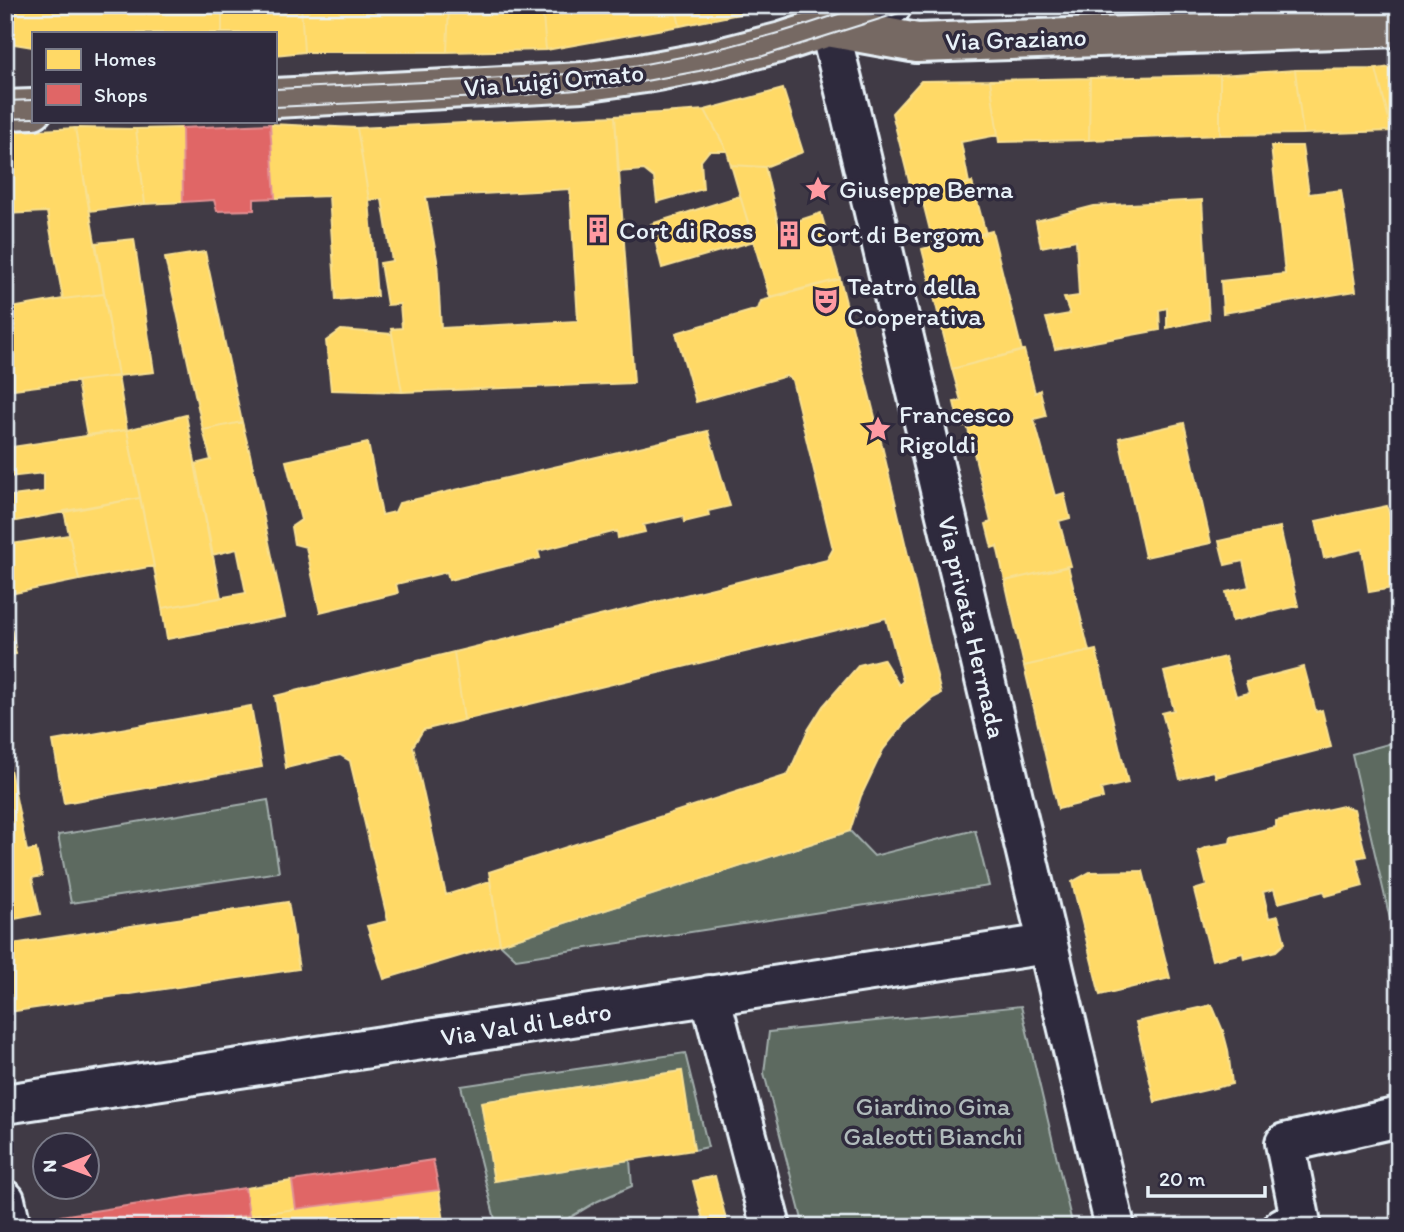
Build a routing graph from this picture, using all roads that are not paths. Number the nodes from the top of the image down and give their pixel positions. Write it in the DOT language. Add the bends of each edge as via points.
graph roads {
  1 [pos="891,5"];
  2 [pos="824,16"];
  3 [pos="1399,26"];
  4 [pos="276,98"];
  5 [pos="32,109"];
  6 [pos="5,110"];
  7 [pos="1047,944"];
  8 [pos="710,995"];
  9 [pos="5,1104"];
  10 [pos="1399,1117"];
  11 [pos="5,1200"];
  12 [pos="11,1227"];
  13 [pos="771,1227"];
  14 [pos="1115,1227"];
  15 [pos="1283,1227"];
  1 -- 2 [label="street"];
  2 -- 3 [label="main road, Via Graziano" via="917,43"];
  2 -- 4 [label="main road, Via Luigi Ornato" via="782,43 645,73 582,82"];
  2 -- 7 [label="street, Via privata Hermada"];
  5 -- 6 [label="main road"];
  7 -- 8 [label="street, Via Val di Ledro"];
  7 -- 14 [label="street, Via privata Hermada"];
  8 -- 9 [label="street, Via Val di Ledro"];
  8 -- 13 [label="street"];
  10 -- 15 [label="street" via="1285,1143 1301,1223"];
  11 -- 12 [label="street"];
}
